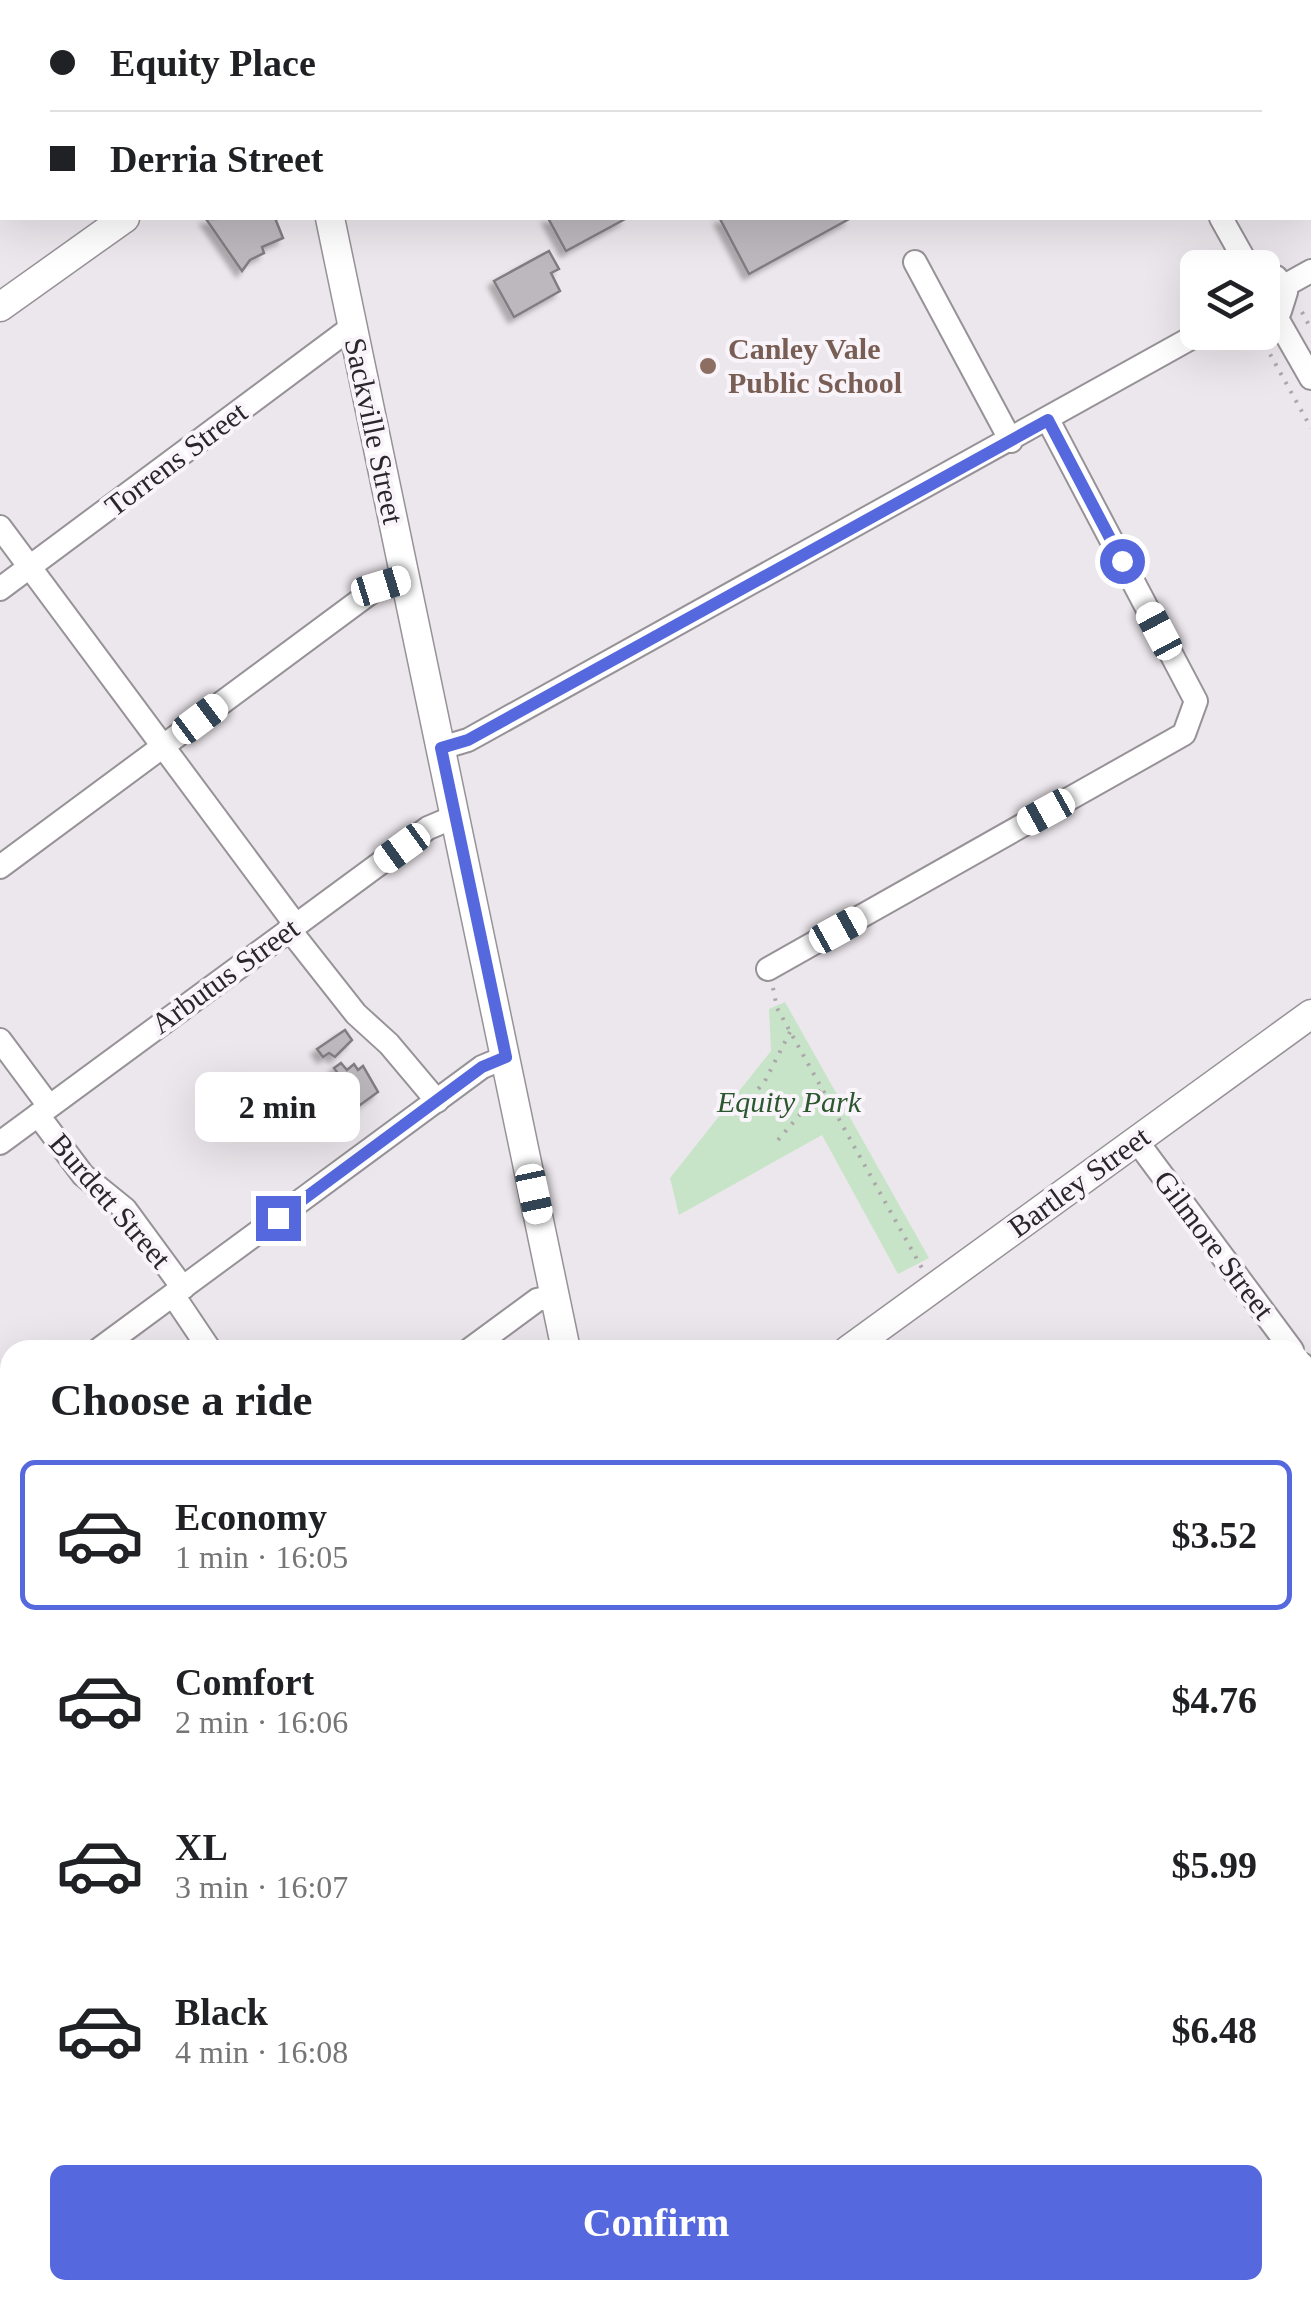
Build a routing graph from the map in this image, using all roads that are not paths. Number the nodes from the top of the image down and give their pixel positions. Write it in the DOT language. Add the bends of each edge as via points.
graph roads {
  1 [pos="121,220"];
  2 [pos="330,220"];
  3 [pos="1222,220"];
  4 [pos="1239,250"];
  5 [pos="915,262"];
  6 [pos="1311,271"];
  7 [pos="1280,282"];
  8 [pos="1284,286"];
  9 [pos="0,307"];
  10 [pos="1280,308"];
  11 [pos="352,327"];
  12 [pos="1280,333"];
  13 [pos="1180,345"];
  14 [pos="1311,378"];
  15 [pos="1048,420"];
  16 [pos="1010,441"];
  17 [pos="0,527"];
  18 [pos="30,567"];
  19 [pos="406,578"];
  20 [pos="0,589"];
  21 [pos="162,747"];
  22 [pos="441,748"];
  23 [pos="454,817"];
  24 [pos="0,867"];
  25 [pos="292,926"];
  26 [pos="768,969"];
  27 [pos="1311,1014"];
  28 [pos="0,1040"];
  29 [pos="506,1057"];
  30 [pos="437,1101"];
  31 [pos="43,1111"];
  32 [pos="1136,1140"];
  33 [pos="0,1144"];
  34 [pos="178,1291"];
  35 [pos="555,1296"];
  36 [pos="112,1340"];
  37 [pos="205,1340"];
  38 [pos="483,1340"];
  39 [pos="564,1340"];
  40 [pos="862,1340"];
  41 [pos="1285,1340"];
  1 -- 9 [label="main road"];
  2 -- 11 [label="main road, Sackville Street"];
  3 -- 4 [label="street"];
  5 -- 16 [label="street"];
  6 -- 8 [label="street"];
  7 -- 8 [label="street"];
  8 -- 10 [label="street"];
  11 -- 18 [label="street, Torrens Street"];
  11 -- 19 [label="main road, Sackville Street"];
  12 -- 14 [label="street"];
  13 -- 15 [label="street"];
  15 -- 16 [label="street"];
  15 -- 26 [label="street" via="1196,702 1184,734"];
  16 -- 22 [label="street" via="468,740"];
  17 -- 18 [label="street"];
  18 -- 20 [label="street, Torrens Street"];
  18 -- 21 [label="street"];
  19 -- 21 [label="street" via="378,587"];
  19 -- 22 [label="main road, Sackville Street"];
  21 -- 24 [label="street"];
  21 -- 25 [label="street"];
  22 -- 23 [label="main road, Sackville Street"];
  23 -- 25 [label="street, Arbutus Street" via="428,828"];
  23 -- 29 [label="main road, Sackville Street"];
  25 -- 30 [label="street" via="356,1014"];
  25 -- 31 [label="street, Arbutus Street"];
  27 -- 32 [label="main road, Bartley Street"];
  28 -- 31 [label="street, Burdett Street"];
  29 -- 30 [label="street"];
  29 -- 35 [label="main road, Sackville Street"];
  30 -- 34 [label="street"];
  31 -- 33 [label="street, Arbutus Street"];
  31 -- 34 [label="street, Burdett Street" via="83,1176 125,1209"];
  32 -- 40 [label="main road, Bartley Street"];
  32 -- 41 [label="street, Gilmore Street"];
  34 -- 36 [label="street"];
  34 -- 37 [label="street, Burdett Street"];
  35 -- 38 [label="street" via="537,1300"];
  35 -- 39 [label="main road, Sackville Street"];
}
